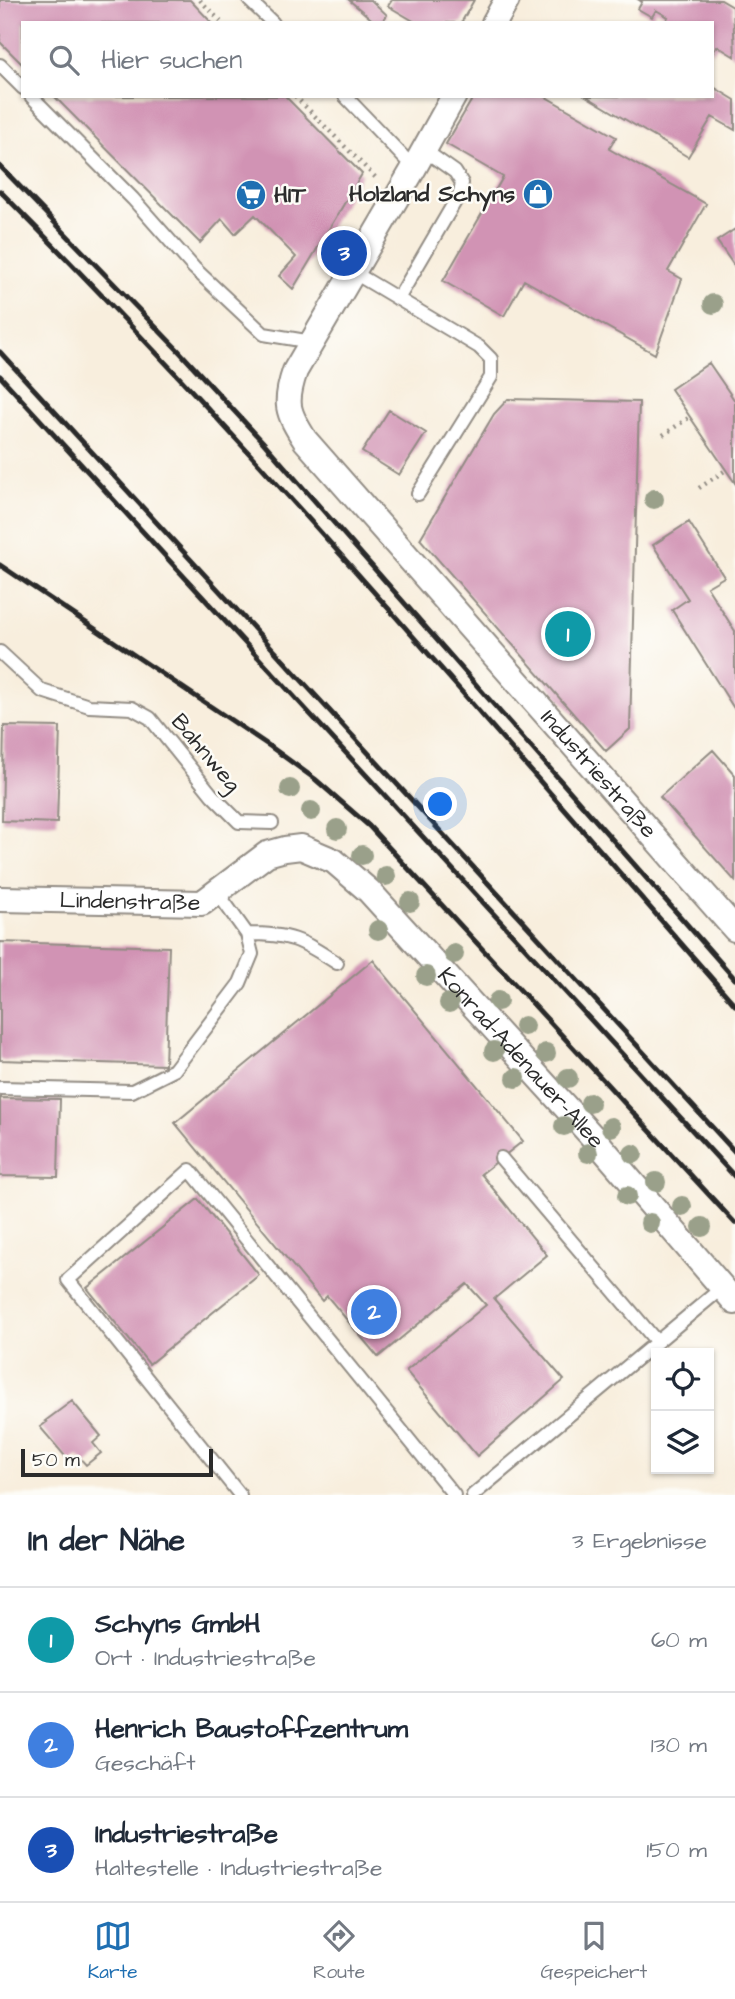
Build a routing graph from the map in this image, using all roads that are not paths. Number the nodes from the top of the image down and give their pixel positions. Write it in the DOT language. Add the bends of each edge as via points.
graph roads {
  1 [pos="249,0"];
  2 [pos="507,0"];
  3 [pos="271,21"];
  4 [pos="495,21"];
  5 [pos="0,65"];
  6 [pos="21,86"];
  7 [pos="33,98"];
  8 [pos="347,98"];
  9 [pos="453,98"];
  10 [pos="419,159"];
  11 [pos="353,272"];
  12 [pos="398,299"];
  13 [pos="312,342"];
  14 [pos="418,494"];
  15 [pos="0,652"];
  16 [pos="272,822"];
  17 [pos="285,849"];
  18 [pos="217,892"];
  19 [pos="0,899"];
  20 [pos="735,929"];
  21 [pos="247,934"];
  22 [pos="337,962"];
  23 [pos="0,1088"];
  24 [pos="501,1158"];
  25 [pos="729,1295"];
  26 [pos="657,1342"];
  27 [pos="240,1495"];
  28 [pos="454,1495"];
  29 [pos="473,1495"];
  1 -- 3 [label="lane"];
  2 -- 4 [label="street"];
  5 -- 6 [label="lane"];
  7 -- 13 [label="lane" via="194,268 264,334"];
  8 -- 10 [label="lane"];
  9 -- 10 [label="street, Industriestraße"];
  10 -- 11 [label="street, Industriestraße"];
  10 -- 12 [label="lane" via="455,172 462,183"];
  11 -- 12 [label="lane"];
  11 -- 13 [label="street, Industriestraße"];
  12 -- 14 [label="lane" via="479,347 491,359 491,377"];
  13 -- 20 [label="street, Industriestraße" via="287,393 292,420 305,440"];
  15 -- 16 [label="lane, Bahnweg" via="42,691 89,706 132,708 150,718 239,822"];
  17 -- 18 [label="street, Lindenstraße" via="267,854"];
  17 -- 25 [label="street, Konrad-Adenauer-Allee" via="301,847 334,860 369,891"];
  18 -- 19 [label="street, Lindenstraße" via="202,903"];
  18 -- 21 [label="lane"];
  21 -- 22 [label="lane" via="276,934 304,942"];
  21 -- 23 [label="lane" via="252,954 240,983 174,1070 132,1091"];
  24 -- 26 [label="lane"];
  25 -- 26 [label="lane"];
  26 -- 29 [label="lane"];
  27 -- 28 [label="lane" via="68,1280 190,1170"];
}
